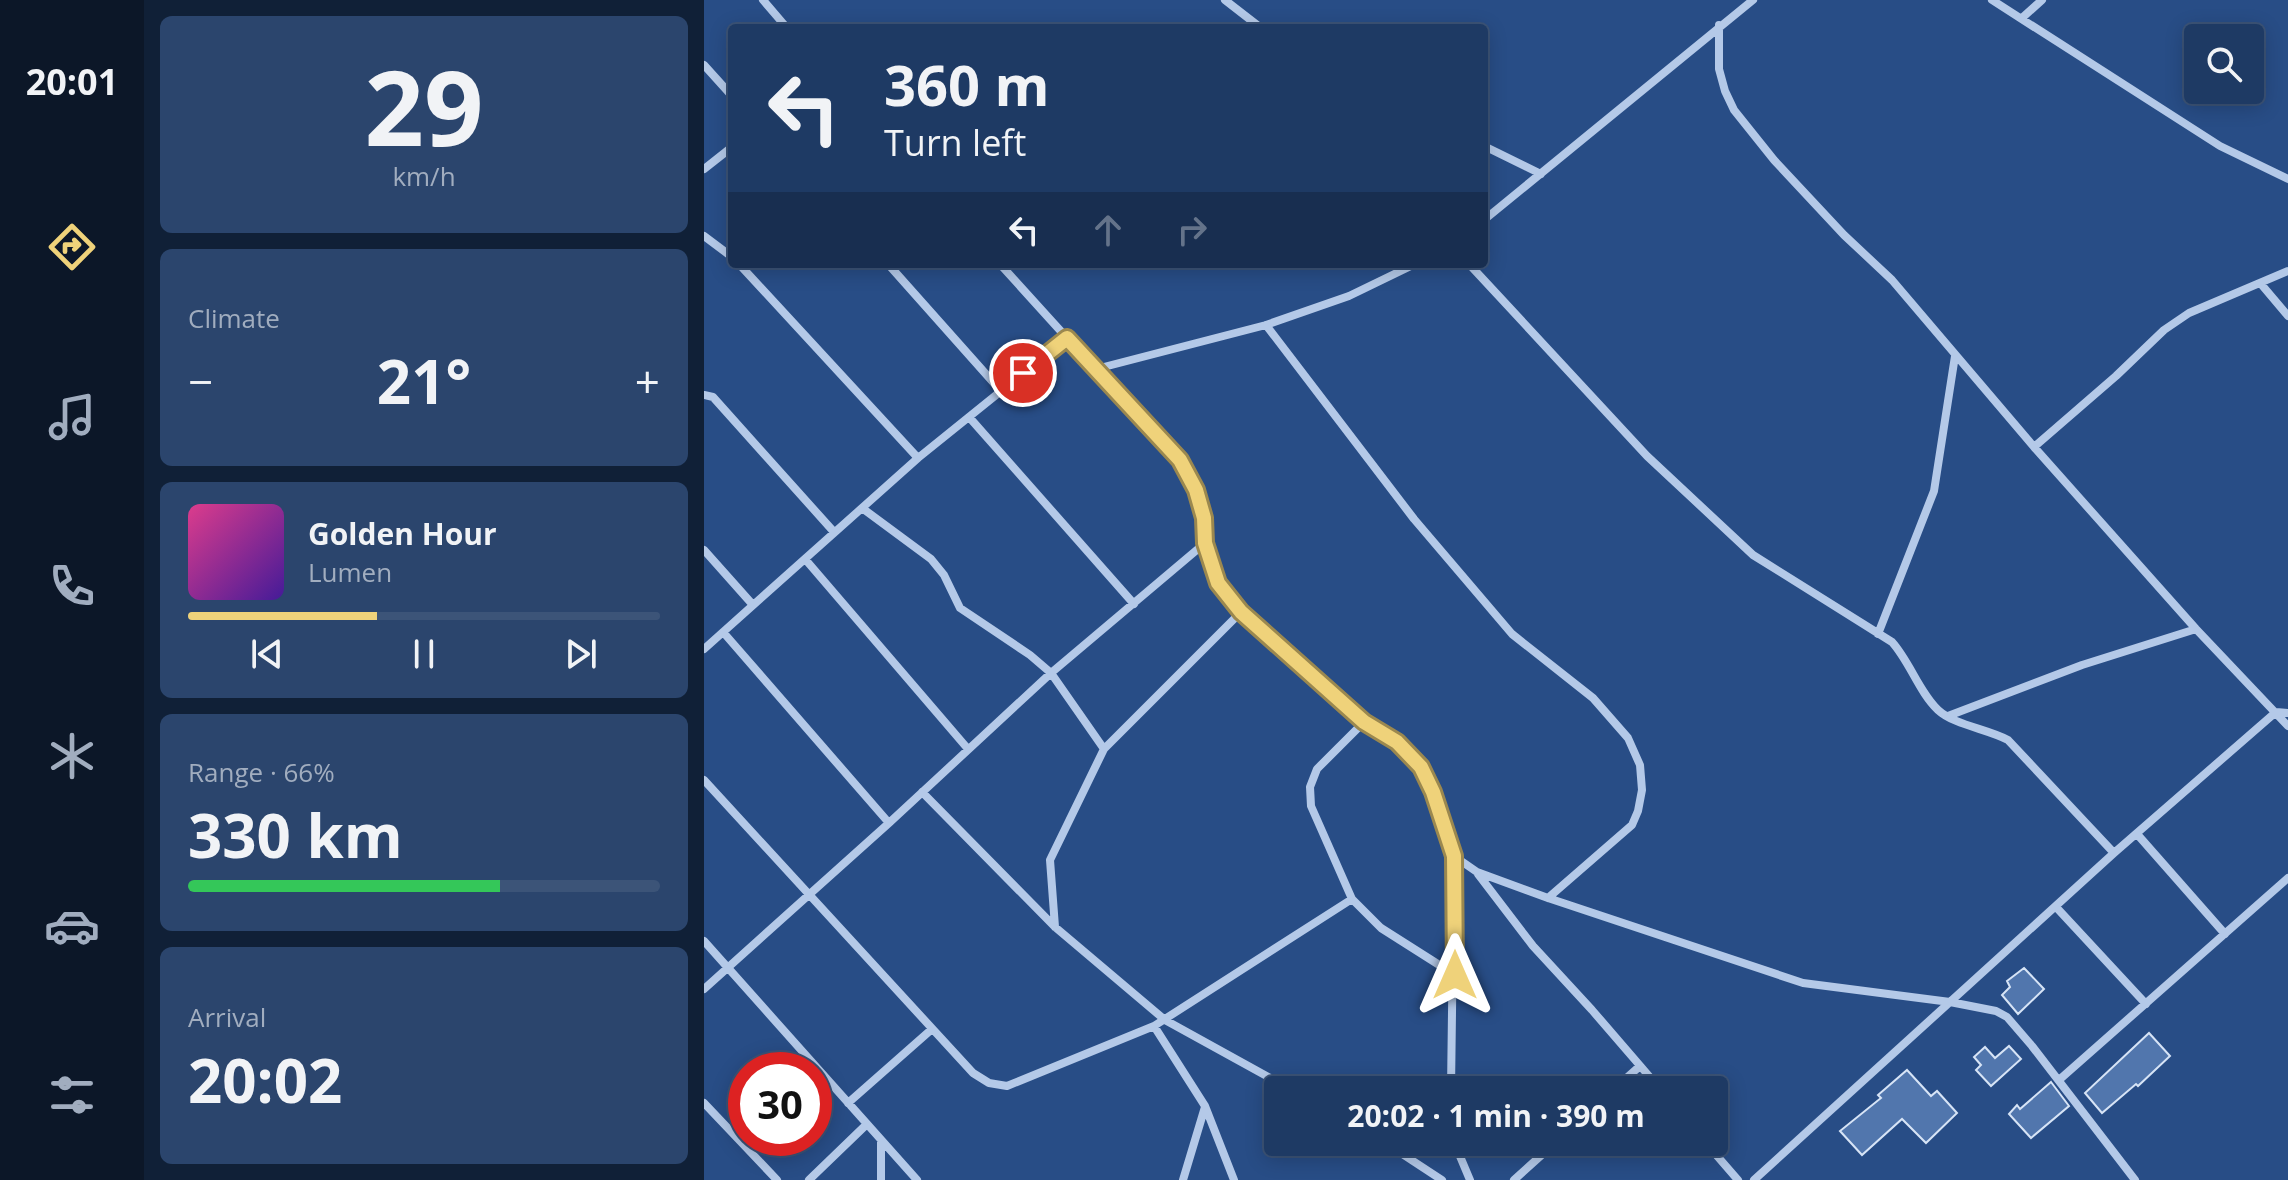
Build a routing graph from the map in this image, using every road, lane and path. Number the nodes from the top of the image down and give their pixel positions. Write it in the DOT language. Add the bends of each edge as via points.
graph roads {
  1 [pos="763,0"];
  2 [pos="1225,0"];
  3 [pos="1753,0"];
  4 [pos="1992,0"];
  5 [pos="2042,0"];
  6 [pos="2022,18"];
  7 [pos="784,24"];
  8 [pos="1256,24"];
  9 [pos="1719,25"];
  10 [pos="704,65"];
  11 [pos="728,92"];
  12 [pos="1488,148"];
  13 [pos="728,150"];
  14 [pos="704,169"];
  15 [pos="1541,174"];
  16 [pos="2288,179"];
  17 [pos="1488,217"];
  18 [pos="704,236"];
  19 [pos="728,254"];
  20 [pos="743,268"];
  21 [pos="892,268"];
  22 [pos="1004,268"];
  23 [pos="1407,268"];
  24 [pos="1473,268"];
  25 [pos="2288,271"];
  26 [pos="2261,284"];
  27 [pos="2288,316"];
  28 [pos="1266,325"];
  29 [pos="1067,338"];
  30 [pos="1955,356"];
  31 [pos="1096,369"];
  32 [pos="1001,391"];
  33 [pos="704,395"];
  34 [pos="969,417"];
  35 [pos="2034,447"];
  36 [pos="918,458"];
  37 [pos="862,508"];
  38 [pos="834,532"];
  39 [pos="1205,543"];
  40 [pos="704,550"];
  41 [pos="805,559"];
  42 [pos="1134,604"];
  43 [pos="753,605"];
  44 [pos="1241,612"];
  45 [pos="2196,629"];
  46 [pos="723,632"];
  47 [pos="1878,634"];
  48 [pos="704,649"];
  49 [pos="1051,673"];
  50 [pos="2276,712"];
  51 [pos="2288,713"];
  52 [pos="1948,717"];
  53 [pos="1364,722"];
  54 [pos="2288,726"];
  55 [pos="968,749"];
  56 [pos="1104,749"];
  57 [pos="704,780"];
  58 [pos="922,792"];
  59 [pos="889,823"];
  60 [pos="2137,834"];
  61 [pos="2114,853"];
  62 [pos="1454,856"];
  63 [pos="1477,872"];
  64 [pos="2288,878"];
  65 [pos="808,896"];
  66 [pos="1548,898"];
  67 [pos="1352,899"];
  68 [pos="2056,907"];
  69 [pos="1055,927"];
  70 [pos="2225,934"];
  71 [pos="704,941"];
  72 [pos="728,967"];
  73 [pos="1455,975"];
  74 [pos="705,987"];
  75 [pos="1950,1002"];
  76 [pos="2146,1004"];
  77 [pos="1165,1020"];
  78 [pos="1154,1026"];
  79 [pos="932,1029"];
  80 [pos="1640,1066"];
  81 [pos="1267,1076"];
  82 [pos="1451,1076"];
  83 [pos="1629,1076"];
  84 [pos="1649,1076"];
  85 [pos="2059,1080"];
  86 [pos="704,1103"];
  87 [pos="848,1103"];
  88 [pos="1205,1106"];
  89 [pos="867,1124"];
  90 [pos="881,1141"];
  91 [pos="1405,1156"];
  92 [pos="1460,1156"];
  93 [pos="1541,1156"];
  94 [pos="1717,1156"];
  95 [pos="777,1180"];
  96 [pos="809,1180"];
  97 [pos="881,1180"];
  98 [pos="917,1180"];
  99 [pos="1183,1180"];
  100 [pos="1234,1180"];
  101 [pos="1442,1180"];
  102 [pos="1470,1180"];
  103 [pos="1514,1180"];
  104 [pos="1738,1180"];
  105 [pos="1754,1180"];
  106 [pos="2135,1180"];
  1 -- 7 [label="street"];
  2 -- 8 [label="street"];
  3 -- 9 [label="street"];
  4 -- 6 [label="street"];
  5 -- 6 [label="street"];
  6 -- 16 [label="street" via="2220,146"];
  9 -- 15 [label="street"];
  9 -- 30 [label="street" via="1719,69 1734,110"];
  10 -- 11 [label="street"];
  12 -- 15 [label="street"];
  13 -- 14 [label="street"];
  15 -- 17 [label="street"];
  18 -- 19 [label="street"];
  20 -- 36 [label="street"];
  21 -- 32 [label="street"];
  22 -- 29 [label="street"];
  23 -- 28 [label="street" via="1349,296"];
  24 -- 47 [label="street" via="1647,456 1753,555"];
  25 -- 26 [label="street"];
  26 -- 27 [label="street"];
  26 -- 35 [label="street" via="2189,313 2164,330"];
  28 -- 31 [label="street"];
  28 -- 66 [label="street" via="1414,519 1512,634 1593,698 1636,752 1642,790 1632,825"];
  29 -- 31 [label="street"];
  29 -- 32 [label="street"];
  30 -- 35 [label="street"];
  30 -- 47 [label="street" via="1934,491"];
  31 -- 39 [label="street" via="1180,460 1196,490"];
  32 -- 34 [label="street"];
  33 -- 38 [label="street" via="713,397"];
  34 -- 36 [label="street"];
  34 -- 42 [label="street"];
  35 -- 45 [label="street"];
  36 -- 37 [label="street"];
  37 -- 38 [label="street"];
  37 -- 49 [label="street" via="931,559 960,608"];
  38 -- 41 [label="street"];
  39 -- 42 [label="street"];
  39 -- 44 [label="street" via="1218,583"];
  40 -- 43 [label="street"];
  41 -- 43 [label="street"];
  41 -- 55 [label="street"];
  42 -- 49 [label="street"];
  43 -- 46 [label="street"];
  44 -- 53 [label="street"];
  44 -- 56 [label="street"];
  45 -- 50 [label="street"];
  45 -- 52 [label="street" via="2082,665"];
  46 -- 48 [label="street"];
  46 -- 59 [label="street"];
  47 -- 52 [label="street" via="1904,655 1929,698"];
  49 -- 55 [label="street"];
  49 -- 56 [label="street"];
  50 -- 51 [label="street"];
  50 -- 54 [label="street"];
  50 -- 60 [label="street"];
  52 -- 61 [label="street" via="2008,740"];
  53 -- 62 [label="street" via="1397,742 1421,767"];
  53 -- 67 [label="street" via="1317,769 1310,787 1311,806"];
  55 -- 58 [label="street"];
  56 -- 69 [label="street" via="1050,860"];
  57 -- 65 [label="street"];
  58 -- 59 [label="street"];
  58 -- 69 [label="street"];
  59 -- 65 [label="street"];
  60 -- 61 [label="street"];
  60 -- 70 [label="street"];
  61 -- 68 [label="street"];
  62 -- 63 [label="street"];
  62 -- 73 [label="street"];
  63 -- 66 [label="street"];
  63 -- 80 [label="street" via="1533,946"];
  64 -- 70 [label="street"];
  65 -- 72 [label="street"];
  65 -- 79 [label="street"];
  66 -- 75 [label="street" via="1803,983"];
  67 -- 73 [label="street" via="1381,928"];
  67 -- 77 [label="street"];
  68 -- 75 [label="street"];
  68 -- 76 [label="street"];
  69 -- 77 [label="street"];
  70 -- 76 [label="street"];
  71 -- 72 [label="street"];
  72 -- 74 [label="street"];
  72 -- 87 [label="street"];
  73 -- 82 [label="street"];
  75 -- 85 [label="street" via="2007,1017"];
  75 -- 105 [label="street"];
  76 -- 85 [label="street"];
  77 -- 78 [label="street"];
  77 -- 81 [label="street"];
  78 -- 79 [label="street" via="1007,1086 973,1073"];
  78 -- 88 [label="street"];
  79 -- 87 [label="street"];
  80 -- 83 [label="street"];
  80 -- 84 [label="street"];
  85 -- 106 [label="street"];
  86 -- 95 [label="street"];
  87 -- 89 [label="street"];
  88 -- 99 [label="street"];
  88 -- 100 [label="street"];
  89 -- 90 [label="street"];
  89 -- 96 [label="street"];
  90 -- 97 [label="street"];
  90 -- 98 [label="street"];
  91 -- 101 [label="street"];
  92 -- 102 [label="street"];
  93 -- 103 [label="street"];
  94 -- 104 [label="street"];
}
